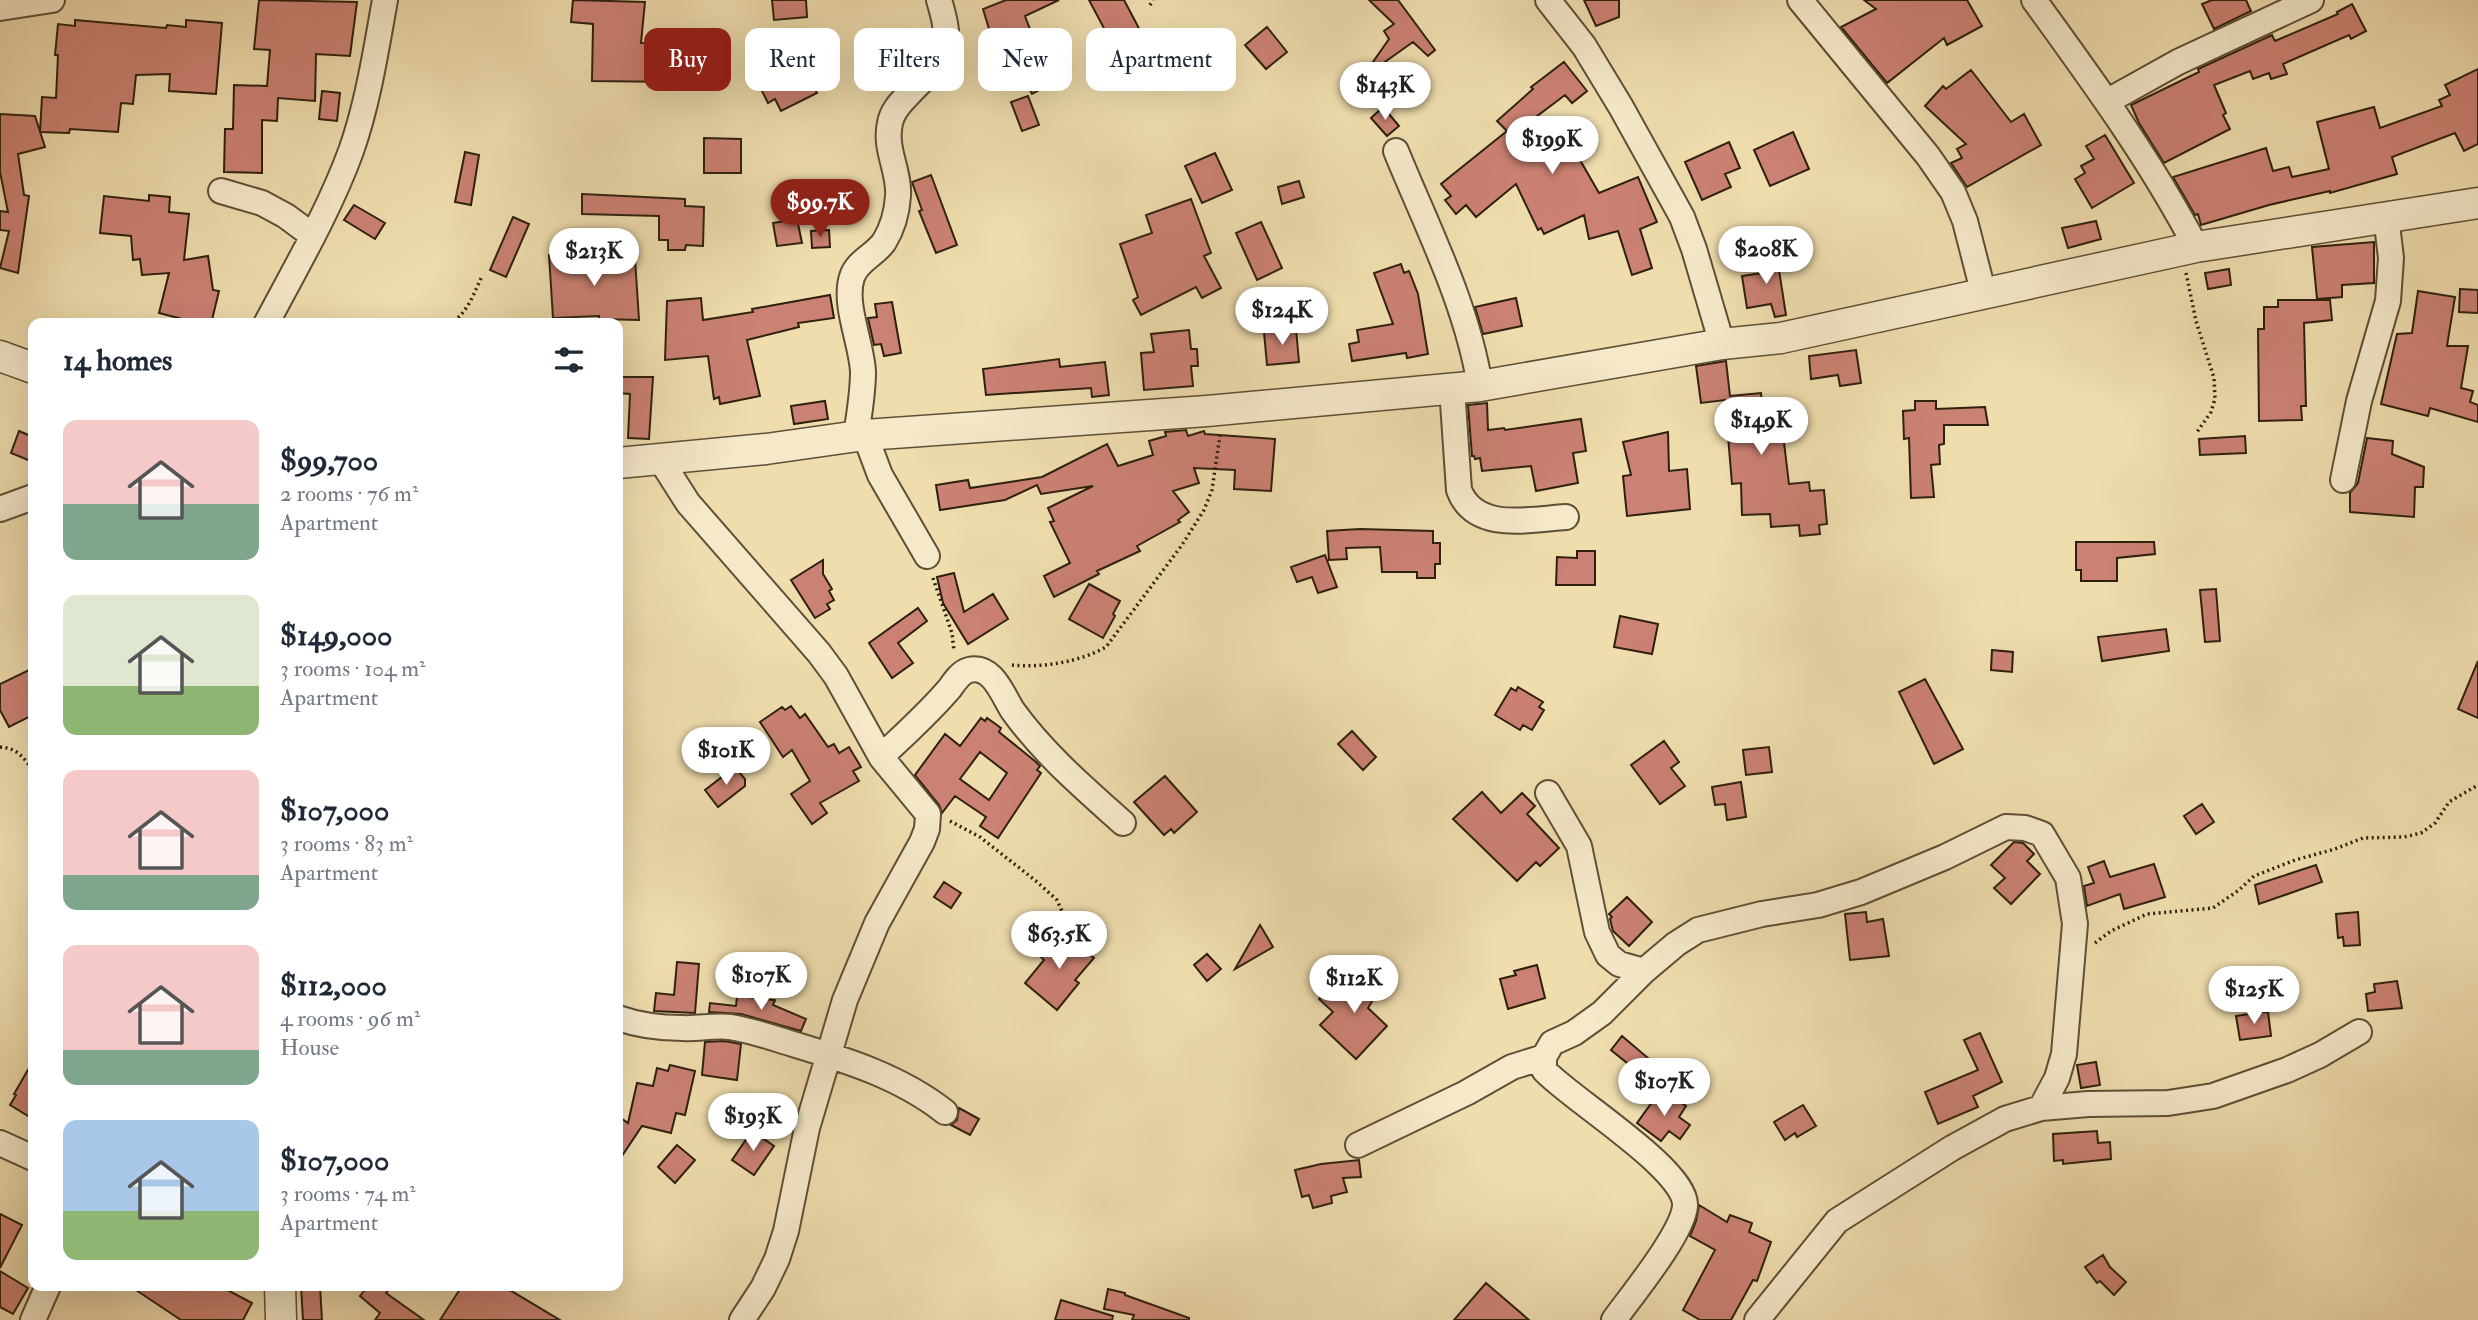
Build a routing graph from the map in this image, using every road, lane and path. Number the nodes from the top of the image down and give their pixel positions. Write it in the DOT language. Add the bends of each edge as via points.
graph roads {
  1 [pos="52,0"];
  2 [pos="385,0"];
  3 [pos="939,0"];
  4 [pos="1153,0"];
  5 [pos="1548,0"];
  6 [pos="1800,0"];
  7 [pos="2034,0"];
  8 [pos="2311,0"];
  9 [pos="1150,5"];
  10 [pos="0,8"];
  11 [pos="2108,101"];
  12 [pos="1396,151"];
  13 [pos="221,191"];
  14 [pos="2478,203"];
  15 [pos="2386,216"];
  16 [pos="313,236"];
  17 [pos="2189,248"];
  18 [pos="482,276"];
  19 [pos="1984,295"];
  20 [pos="269,318"];
  21 [pos="458,318"];
  22 [pos="1722,344"];
  23 [pos="0,356"];
  24 [pos="28,366"];
  25 [pos="1466,387"];
  26 [pos="1223,409"];
  27 [pos="2197,432"];
  28 [pos="861,436"];
  29 [pos="660,458"];
  30 [pos="623,462"];
  31 [pos="2343,480"];
  32 [pos="28,499"];
  33 [pos="0,509"];
  34 [pos="1566,517"];
  35 [pos="927,556"];
  36 [pos="968,673"];
  37 [pos="0,747"];
  38 [pos="881,757"];
  39 [pos="28,763"];
  40 [pos="2478,785"];
  41 [pos="1548,793"];
  42 [pos="928,814"];
  43 [pos="1123,823"];
  44 [pos="1065,918"];
  45 [pos="2073,955"];
  46 [pos="1644,971"];
  47 [pos="623,1020"];
  48 [pos="2359,1032"];
  49 [pos="828,1055"];
  50 [pos="1544,1057"];
  51 [pos="2041,1108"];
  52 [pos="945,1112"];
  53 [pos="0,1143"];
  54 [pos="1358,1145"];
  55 [pos="28,1156"];
  56 [pos="46,1291"];
  57 [pos="279,1291"];
  58 [pos="33,1320"];
  59 [pos="281,1320"];
  60 [pos="742,1320"];
  61 [pos="1615,1320"];
  62 [pos="1757,1320"];
  1 -- 10 [label="street"];
  2 -- 16 [label="street" via="351,150"];
  3 -- 28 [label="street" via="947,26 940,62 890,120 887,143 899,193 895,217 883,243 852,278 850,300 863,370"];
  4 -- 9 [label="path"];
  5 -- 22 [label="street" via="1584,46 1682,217"];
  6 -- 19 [label="street" via="1953,192"];
  7 -- 11 [label="street"];
  8 -- 11 [label="street" via="2178,62"];
  11 -- 17 [label="street" via="2173,204"];
  12 -- 25 [label="street" via="1474,350"];
  13 -- 16 [label="street" via="262,203"];
  14 -- 15 [label="street"];
  15 -- 17 [label="street"];
  15 -- 31 [label="street" via="2391,258 2388,301 2359,401"];
  16 -- 20 [label="street"];
  17 -- 19 [label="street"];
  17 -- 27 [label="path" via="2196,321 2214,378 2215,399"];
  18 -- 21 [label="path"];
  19 -- 22 [label="street" via="1781,338"];
  22 -- 25 [label="street"];
  23 -- 24 [label="street"];
  25 -- 26 [label="street"];
  25 -- 34 [label="street" via="1459,490 1463,501 1476,513 1507,521"];
  26 -- 28 [label="street"];
  26 -- 36 [label="path" via="1212,490 1204,510 1107,647 1066,661 994,664"];
  28 -- 29 [label="street"];
  28 -- 35 [label="street"];
  29 -- 30 [label="street"];
  29 -- 38 [label="street" via="688,503 836,676"];
  32 -- 33 [label="street"];
  35 -- 36 [label="path" via="938,598"];
  36 -- 38 [label="street"];
  36 -- 43 [label="street" via="992,678 1020,720 1063,769"];
  37 -- 39 [label="path" via="11,747"];
  38 -- 42 [label="street"];
  40 -- 45 [label="path" via="2449,802 2435,823 2421,833 2363,838 2272,868 2213,908 2147,914"];
  41 -- 46 [label="street" via="1580,846 1597,932 1608,955 1619,964"];
  42 -- 44 [label="path" via="980,837 1057,900"];
  42 -- 49 [label="street" via="922,842 877,923 845,1000"];
  45 -- 46 [label="street" via="2075,924 2068,877 2042,834 2006,827 1861,892 1698,930"];
  45 -- 51 [label="street" via="2064,1054"];
  46 -- 50 [label="street" via="1602,1013 1552,1043"];
  47 -- 49 [label="street" via="680,1028 730,1027"];
  48 -- 51 [label="street" via="2287,1070 2213,1096 2168,1103"];
  49 -- 52 [label="street" via="895,1080"];
  49 -- 60 [label="street" via="777,1259"];
  50 -- 54 [label="street" via="1512,1067"];
  50 -- 61 [label="street" via="1544,1070 1556,1083 1601,1115 1683,1192 1682,1219"];
  51 -- 62 [label="street" via="2005,1119 1963,1142 1837,1221"];
  53 -- 55 [label="street"];
  56 -- 58 [label="street"];
  57 -- 59 [label="street"];
}
